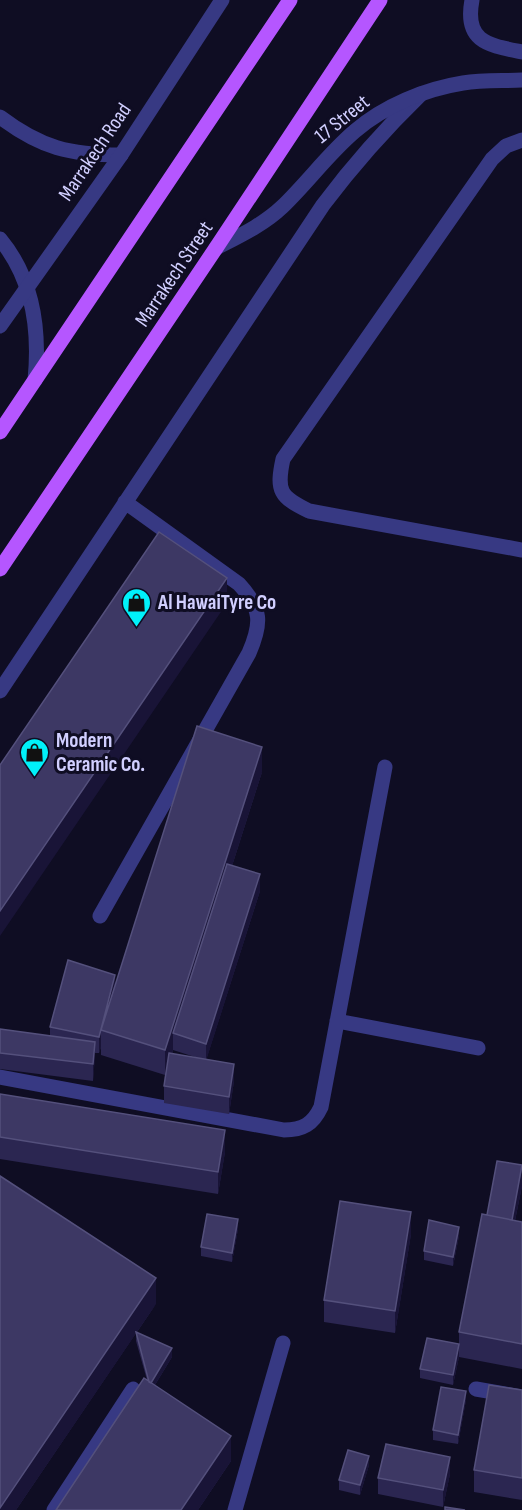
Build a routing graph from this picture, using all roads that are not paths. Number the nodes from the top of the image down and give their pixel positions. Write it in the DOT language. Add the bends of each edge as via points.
graph roads {
  1 [pos="222,0"];
  2 [pos="290,0"];
  3 [pos="380,0"];
  4 [pos="472,0"];
  5 [pos="522,52"];
  6 [pos="522,80"];
  7 [pos="421,94"];
  8 [pos="0,117"];
  9 [pos="522,140"];
  10 [pos="121,155"];
  11 [pos="0,239"];
  12 [pos="216,248"];
  13 [pos="27,287"];
  14 [pos="0,326"];
  15 [pos="35,380"];
  16 [pos="0,432"];
  17 [pos="125,502"];
  18 [pos="522,550"];
  19 [pos="0,569"];
  20 [pos="0,691"];
  21 [pos="385,766"];
  22 [pos="100,916"];
  23 [pos="337,1021"];
  24 [pos="478,1048"];
  25 [pos="0,1077"];
  26 [pos="283,1343"];
  27 [pos="133,1389"];
  28 [pos="476,1389"];
  29 [pos="522,1397"];
  30 [pos="54,1510"];
  31 [pos="235,1510"];
  1 -- 10 [label="street, Marrakech Road"];
  2 -- 15 [label="main road"];
  3 -- 12 [label="main road, Marrakech Street"];
  4 -- 5 [label="street" via="468,17 475,34 489,45"];
  6 -- 7 [label="street, 17 Street" via="463,83"];
  7 -- 12 [label="street, 17 Street" via="357,129 280,208 250,231"];
  7 -- 17 [label="street" via="359,158 323,205"];
  8 -- 10 [label="street" via="34,140 60,149 86,155"];
  9 -- 18 [label="street" via="506,146 492,159 283,459 279,476 281,491 290,502 309,511"];
  10 -- 13 [label="street, Marrakech Road"];
  11 -- 13 [label="street"];
  12 -- 19 [label="main road, Marrakech Street"];
  13 -- 14 [label="street, Marrakech Road"];
  13 -- 15 [label="street" via="38,349"];
  15 -- 16 [label="main road"];
  17 -- 20 [label="street"];
  17 -- 22 [label="street" via="239,584 253,598 258,616 249,653"];
  21 -- 23 [label="street"];
  23 -- 24 [label="street"];
  23 -- 25 [label="street" via="321,1107 308,1126 296,1130"];
  26 -- 31 [label="street"];
  27 -- 30 [label="street"];
  28 -- 29 [label="street"];
}
